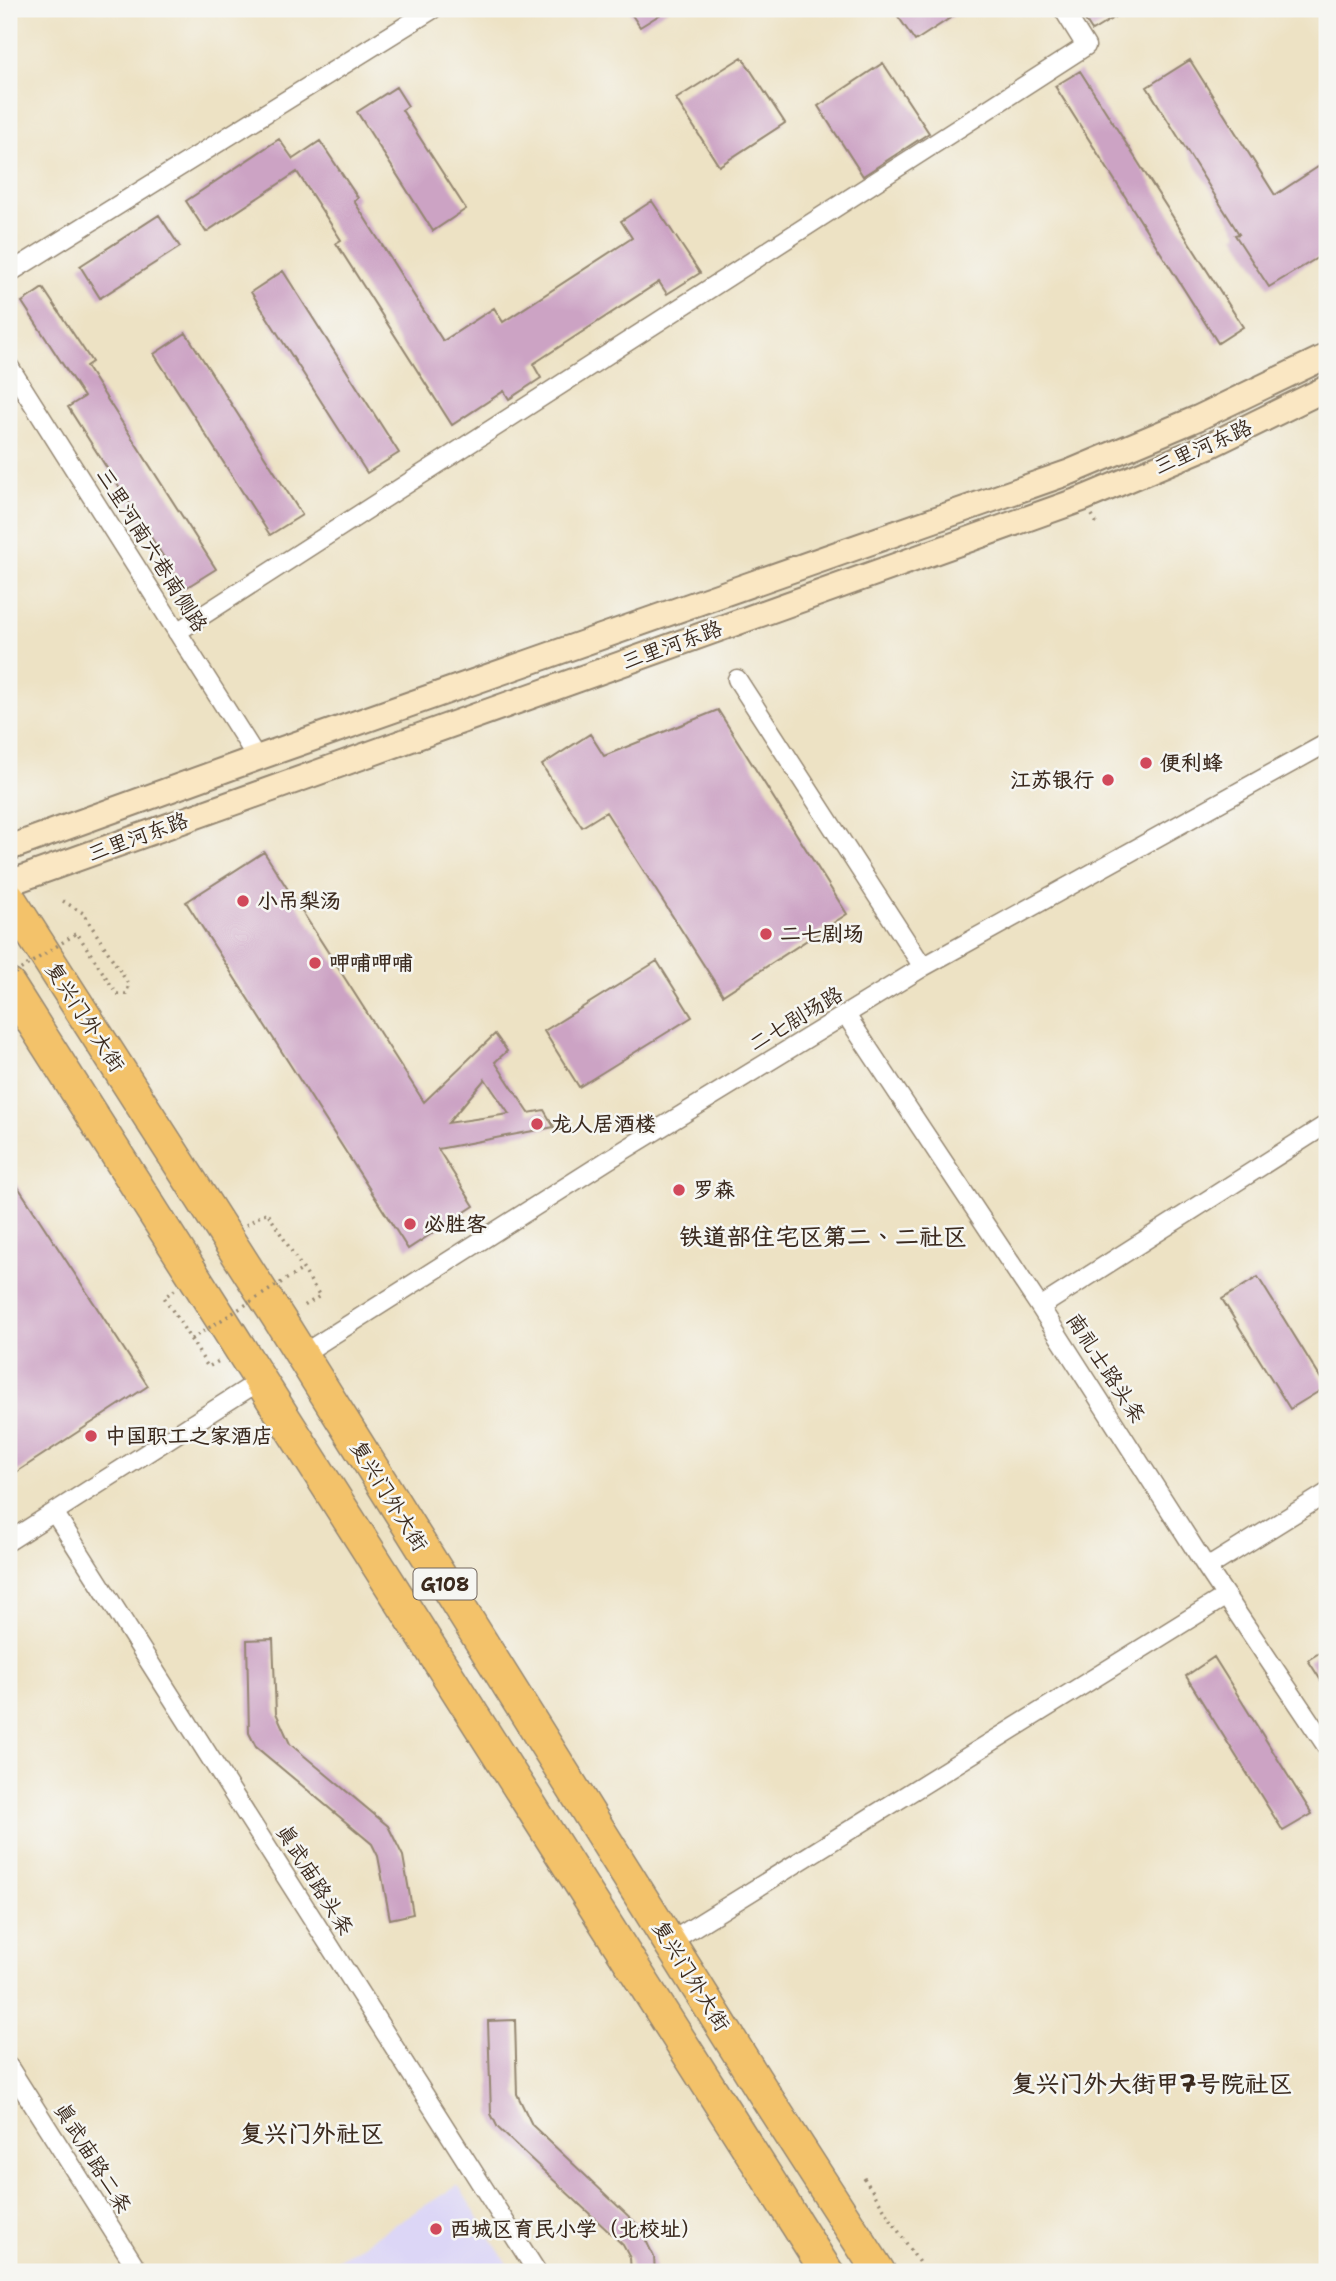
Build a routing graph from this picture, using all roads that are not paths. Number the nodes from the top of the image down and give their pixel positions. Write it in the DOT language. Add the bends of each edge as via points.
graph roads {
  1 [pos="433,9"];
  2 [pos="1063,9"];
  3 [pos="9,273"];
  4 [pos="1327,356"];
  5 [pos="9,366"];
  6 [pos="1327,388"];
  7 [pos="177,632"];
  8 [pos="737,679"];
  9 [pos="1327,743"];
  10 [pos="257,758"];
  11 [pos="9,848"];
  12 [pos="9,883"];
  13 [pos="9,898"];
  14 [pos="923,967"];
  15 [pos="9,985"];
  16 [pos="846,1015"];
  17 [pos="1327,1124"];
  18 [pos="1040,1307"];
  19 [pos="301,1355"];
  20 [pos="261,1380"];
  21 [pos="1327,1493"];
  22 [pos="54,1512"];
  23 [pos="9,1541"];
  24 [pos="1207,1568"];
  25 [pos="1226,1596"];
  26 [pos="1327,1747"];
  27 [pos="670,1942"];
  28 [pos="9,2067"];
  29 [pos="139,2272"];
  30 [pos="537,2272"];
  31 [pos="827,2272"];
  32 [pos="879,2272"];
  1 -- 3 [label="street"];
  2 -- 7 [label="street" via="1086,46"];
  4 -- 10 [label="main road, 三里河东路" via="1070,472"];
  5 -- 7 [label="street, 三里河南六巷南侧路"];
  6 -- 12 [label="main road, 三里河东路" via="1213,444 1082,499"];
  7 -- 10 [label="street, 三里河南六巷南侧路"];
  8 -- 14 [label="street"];
  9 -- 14 [label="street, 二七剧场路"];
  10 -- 11 [label="main road, 三里河东路"];
  13 -- 19 [label="highway, 复兴门外大街 / G108"];
  14 -- 16 [label="street, 二七剧场路"];
  15 -- 20 [label="highway, 复兴门外大街 / G108"];
  16 -- 18 [label="street, 南礼士路头条"];
  16 -- 19 [label="street, 二七剧场路"];
  17 -- 18 [label="street"];
  18 -- 24 [label="street, 南礼士路头条"];
  19 -- 27 [label="highway, 复兴门外大街 / G108"];
  20 -- 22 [label="street"];
  20 -- 31 [label="highway, 复兴门外大街 / G108"];
  21 -- 24 [label="street"];
  22 -- 23 [label="street"];
  22 -- 30 [label="street, 真武庙路头条"];
  24 -- 25 [label="street, 南礼士路头条"];
  25 -- 26 [label="street, 南礼士路头条"];
  25 -- 27 [label="street"];
  27 -- 32 [label="highway, 复兴门外大街 / G108"];
  28 -- 29 [label="street, 真武庙路二条"];
}
